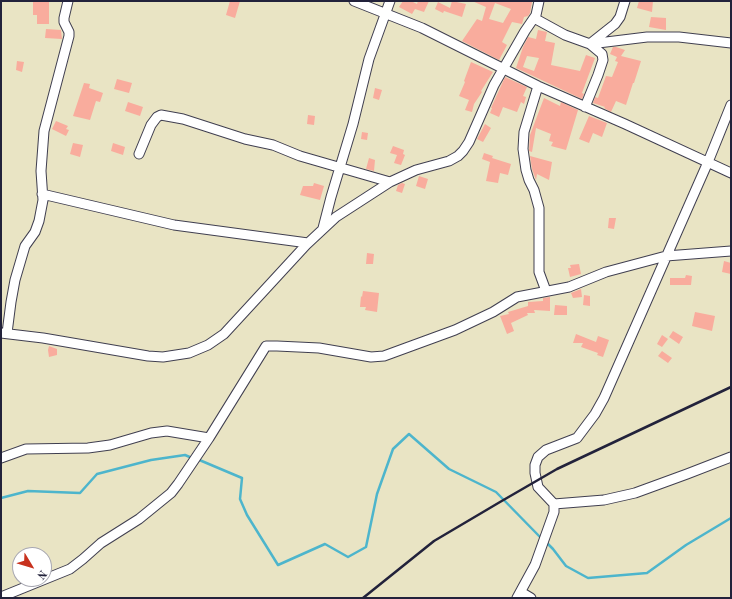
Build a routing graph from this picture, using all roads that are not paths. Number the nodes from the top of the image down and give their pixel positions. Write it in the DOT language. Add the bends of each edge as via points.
graph roads {
  1 [pos="68,1"];
  2 [pos="354,1"];
  3 [pos="390,1"];
  4 [pos="539,1"];
  5 [pos="625,1"];
  6 [pos="386,13"];
  7 [pos="534,18"];
  8 [pos="731,42"];
  9 [pos="590,44"];
  10 [pos="504,69"];
  11 [pos="538,86"];
  12 [pos="731,105"];
  13 [pos="585,107"];
  14 [pos="139,154"];
  15 [pos="708,162"];
  16 [pos="340,167"];
  17 [pos="731,173"];
  18 [pos="390,182"];
  19 [pos="42,194"];
  20 [pos="323,228"];
  21 [pos="308,243"];
  22 [pos="731,251"];
  23 [pos="666,256"];
  24 [pos="546,291"];
  25 [pos="4,333"];
  26 [pos="209,438"];
  27 [pos="731,457"];
  28 [pos="1,458"];
  29 [pos="554,504"];
  30 [pos="519,595"];
  31 [pos="1,597"];
  32 [pos="531,598"];
  1 -- 19 [label="street" via="64,22 69,36 44,131"];
  2 -- 6 [label="street"];
  3 -- 6 [label="street"];
  4 -- 7 [label="street"];
  5 -- 9 [label="street" via="615,24"];
  6 -- 10 [label="street"];
  6 -- 16 [label="street" via="369,59"];
  7 -- 9 [label="street" via="565,35"];
  7 -- 10 [label="street"];
  8 -- 9 [label="street" via="648,37"];
  9 -- 13 [label="street" via="603,56"];
  10 -- 11 [label="street"];
  10 -- 18 [label="street" via="467,145 458,156"];
  11 -- 13 [label="street"];
  11 -- 24 [label="street" via="524,132 523,149 526,170 539,208 539,272"];
  12 -- 15 [label="street"];
  13 -- 15 [label="street"];
  14 -- 16 [label="street" via="151,125 161,115 183,119 246,140 273,145 300,156"];
  15 -- 17 [label="street"];
  15 -- 23 [label="street"];
  16 -- 18 [label="street"];
  16 -- 20 [label="street"];
  18 -- 20 [label="street" via="350,207"];
  19 -- 21 [label="street" via="174,225"];
  19 -- 25 [label="street" via="40,221 25,246"];
  20 -- 21 [label="street"];
  21 -- 25 [label="street" via="224,334 189,354 169,357 148,356"];
  22 -- 23 [label="street"];
  23 -- 24 [label="street" via="606,272 569,287"];
  23 -- 29 [label="street" via="595,414 577,438 546,450 538,457 535,473 538,487"];
  24 -- 26 [label="street" via="517,297 455,330 384,356 371,357 319,348 266,346"];
  26 -- 28 [label="street" via="167,431 88,448 26,449"];
  26 -- 31 [label="street" via="178,484 139,519 101,542 77,565 61,574"];
  27 -- 29 [label="street" via="635,493 604,500"];
  29 -- 30 [label="street" via="551,521 535,565"];
  30 -- 32 [label="street"];
}
